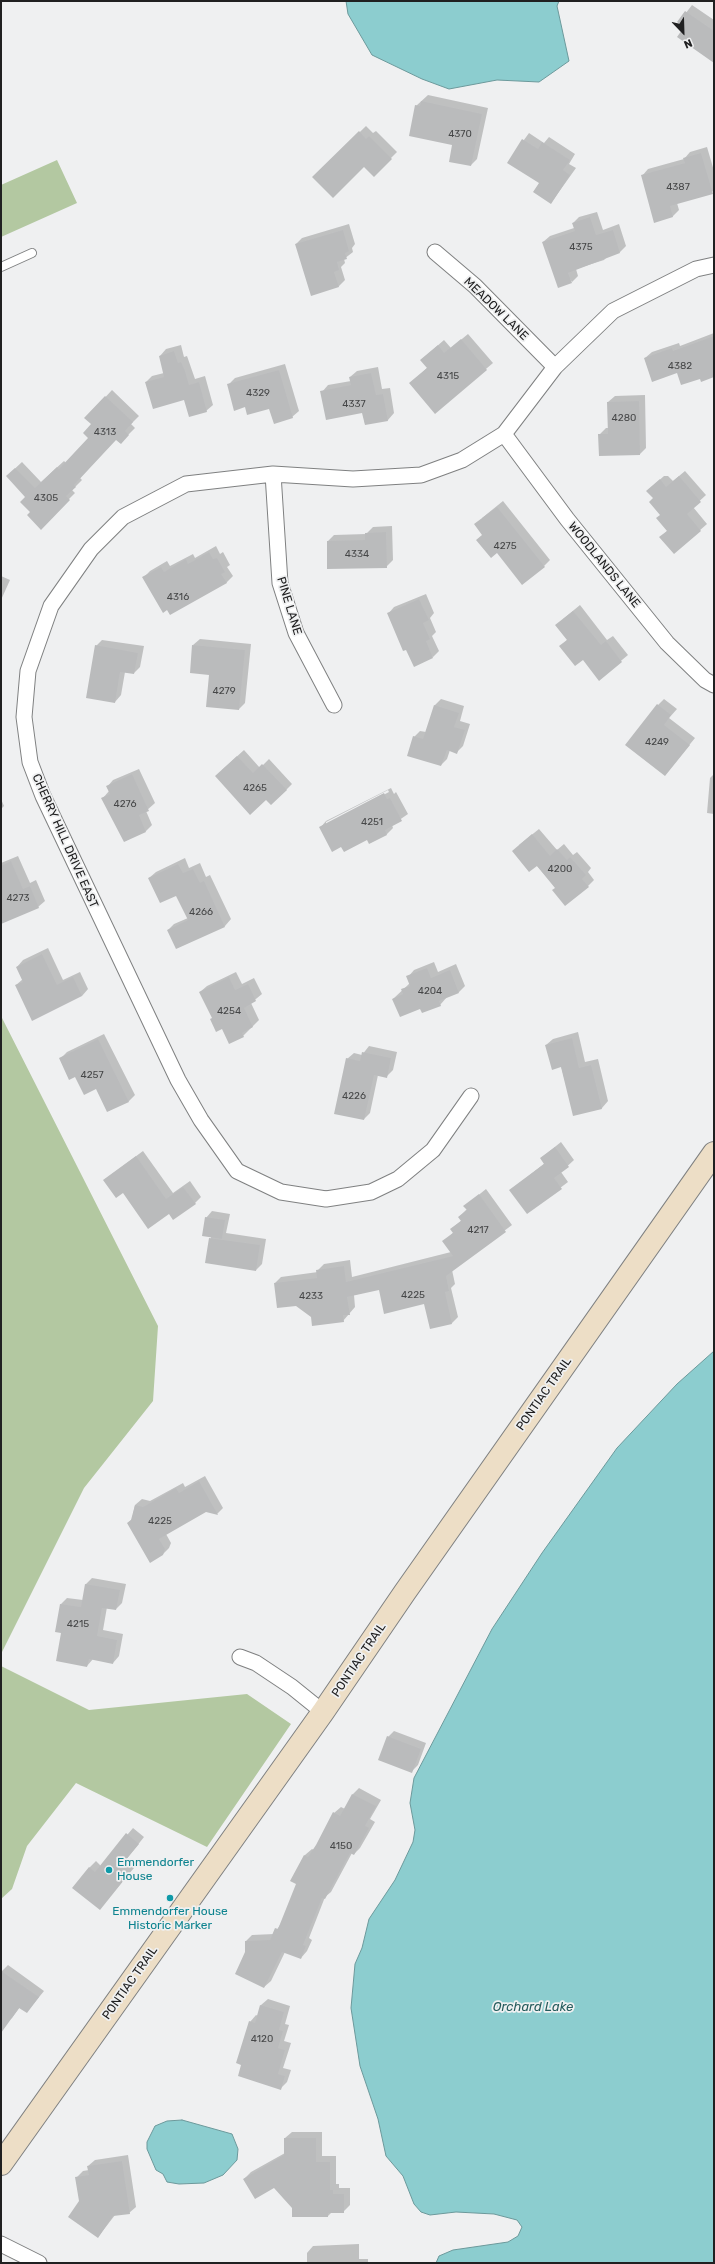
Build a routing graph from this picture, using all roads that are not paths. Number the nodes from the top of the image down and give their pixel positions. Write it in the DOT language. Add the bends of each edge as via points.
graph roads {
  1 [pos="435,252"];
  2 [pos="32,253"];
  3 [pos="714,265"];
  4 [pos="1,267"];
  5 [pos="555,367"];
  6 [pos="504,434"];
  7 [pos="273,474"];
  8 [pos="714,685"];
  9 [pos="334,705"];
  10 [pos="471,1096"];
  11 [pos="714,1153"];
  12 [pos="240,1657"];
  13 [pos="323,1712"];
  14 [pos="3,2158"];
  15 [pos="1,2244"];
  16 [pos="39,2263"];
  1 -- 5 [label="street, MEADOW LANE" via="475,286"];
  2 -- 4 [label="lane"];
  3 -- 5 [label="street, CHERRY HILL DRIVE EAST" via="696,268 613,311"];
  5 -- 6 [label="street, CHERRY HILL DRIVE EAST"];
  6 -- 7 [label="street, CHERRY HILL DRIVE EAST" via="462,460 422,475 353,479"];
  6 -- 8 [label="street, WOODLANDS LANE" via="567,519 667,643 705,680"];
  7 -- 9 [label="street, PINE LANE" via="280,583 296,633"];
  7 -- 10 [label="street, CHERRY HILL DRIVE EAST" via="186,484 124,517 91,549 51,606 28,671 24,717 30,762 51,816 178,1080 201,1120 237,1172 281,1192 326,1199 371,1192 398,1179 433,1150"];
  11 -- 13 [label="main road, PONTIAC TRAIL"];
  12 -- 13 [label="street" via="256,1663"];
  13 -- 14 [label="main road, PONTIAC TRAIL"];
  15 -- 16 [label="street"];
}
